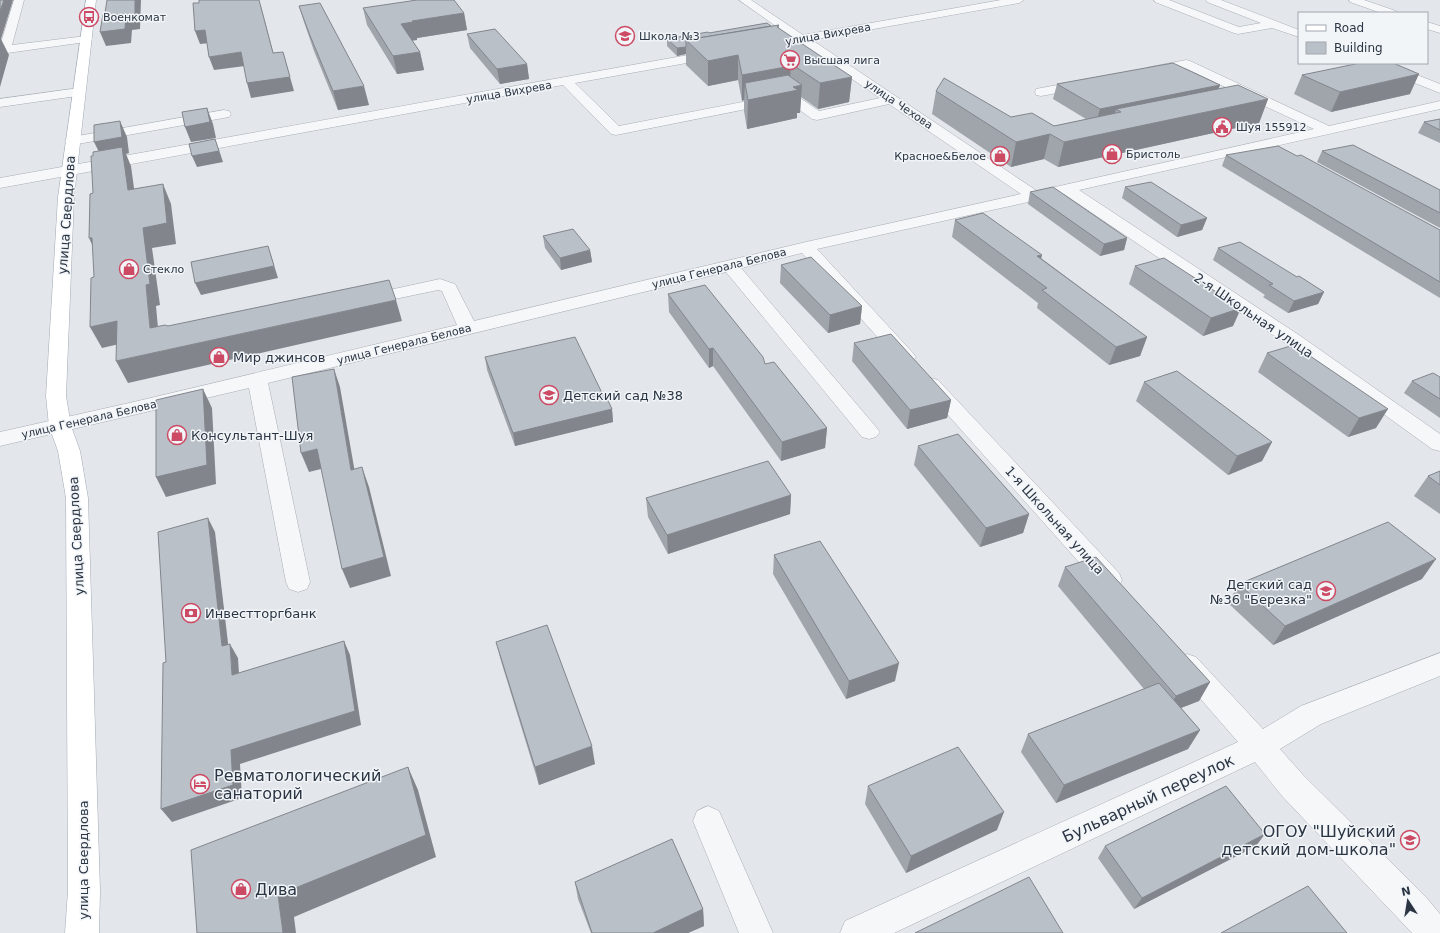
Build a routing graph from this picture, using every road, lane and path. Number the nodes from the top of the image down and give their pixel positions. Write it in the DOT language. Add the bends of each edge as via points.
graph roads {
  1 [pos="19,0"];
  2 [pos="91,0"];
  3 [pos="744,0"];
  4 [pos="1019,0"];
  5 [pos="1159,0"];
  6 [pos="1211,0"];
  7 [pos="1354,0"];
  8 [pos="1389,12"];
  9 [pos="1273,24"];
  10 [pos="1428,25"];
  11 [pos="1440,30"];
  12 [pos="1298,34"];
  13 [pos="86,39"];
  14 [pos="802,39"];
  15 [pos="754,47"];
  16 [pos="816,48"];
  17 [pos="2,50"];
  18 [pos="731,51"];
  19 [pos="769,56"];
  20 [pos="1378,64"];
  21 [pos="723,65"];
  22 [pos="1140,73"];
  23 [pos="566,82"];
  24 [pos="1094,82"];
  25 [pos="607,86"];
  26 [pos="774,87"];
  27 [pos="591,89"];
  28 [pos="1440,89"];
  29 [pos="79,92"];
  30 [pos="576,92"];
  31 [pos="1041,92"];
  32 [pos="789,97"];
  33 [pos="1256,97"];
  34 [pos="892,100"];
  35 [pos="0,103"];
  36 [pos="1224,103"];
  37 [pos="1435,110"];
  38 [pos="224,114"];
  39 [pos="1328,130"];
  40 [pos="72,141"];
  41 [pos="1269,144"];
  42 [pos="1289,155"];
  43 [pos="68,172"];
  44 [pos="0,183"];
  45 [pos="1065,188"];
  46 [pos="1034,195"];
  47 [pos="806,247"];
  48 [pos="730,266"];
  49 [pos="348,304"];
  50 [pos="468,329"];
  51 [pos="257,380"];
  52 [pos="60,426"];
  53 [pos="869,432"];
  54 [pos="0,439"];
  55 [pos="1440,444"];
  56 [pos="298,582"];
  57 [pos="1126,599"];
  58 [pos="1169,646"];
  59 [pos="1440,664"];
  60 [pos="1260,746"];
  61 [pos="708,821"];
  62 [pos="82,933"];
  63 [pos="756,933"];
  64 [pos="857,933"];
  65 [pos="1434,933"];
  1 -- 17 [label="street"];
  2 -- 13 [label="main road, улица Свердлова"];
  3 -- 14 [label="street, улица Чехова"];
  4 -- 14 [label="street, улица Вихрева"];
  5 -- 9 [label="street" via="1238,31"];
  6 -- 9 [label="street"];
  7 -- 8 [label="street"];
  9 -- 12 [label="street"];
  10 -- 11 [label="street"];
  13 -- 17 [label="street"];
  13 -- 29 [label="main road, улица Свердлова"];
  14 -- 15 [label="street, улица Вихрева"];
  14 -- 16 [label="street, улица Чехова"];
  16 -- 19 [label="street"];
  16 -- 34 [label="street, улица Чехова"];
  18 -- 23 [label="street, улица Вихрева"];
  20 -- 28 [label="street"];
  21 -- 25 [label="street"];
  22 -- 33 [label="street" via="1186,64"];
  23 -- 30 [label="street"];
  23 -- 43 [label="street, улица Вихрева"];
  24 -- 31 [label="street"];
  26 -- 32 [label="street"];
  27 -- 30 [label="street"];
  29 -- 35 [label="street"];
  29 -- 40 [label="main road, улица Свердлова"];
  30 -- 32 [label="street" via="616,131"];
  32 -- 34 [label="street" via="817,116"];
  33 -- 36 [label="street"];
  33 -- 39 [label="street"];
  34 -- 46 [label="street, улица Чехова"];
  37 -- 39 [label="street, улица Генерала Белова"];
  38 -- 40 [label="street"];
  39 -- 41 [label="street, улица Генерала Белова"];
  40 -- 43 [label="main road, улица Свердлова"];
  41 -- 42 [label="street"];
  41 -- 45 [label="street, улица Генерала Белова"];
  43 -- 44 [label="street, улица Вихрева"];
  43 -- 52 [label="main road, улица Свердлова" via="56,396"];
  45 -- 46 [label="street, улица Генерала Белова"];
  45 -- 55 [label="street, 2-я Школьная улица" via="1292,339"];
  46 -- 47 [label="street, улица Генерала Белова"];
  47 -- 48 [label="street, улица Генерала Белова"];
  47 -- 57 [label="street, 1-я Школьная улица"];
  48 -- 50 [label="street, улица Генерала Белова"];
  48 -- 53 [label="street"];
  49 -- 50 [label="street" via="440,284 449,288"];
  50 -- 51 [label="street, улица Генерала Белова"];
  51 -- 52 [label="street, улица Генерала Белова"];
  51 -- 56 [label="street"];
  52 -- 54 [label="street, улица Генерала Белова"];
  52 -- 62 [label="main road, улица Свердлова" via="70,451 76,498 84,891"];
  58 -- 60 [label="street"];
  59 -- 60 [label="street, Бульварный переулок" via="1311,715"];
  60 -- 64 [label="street, Бульварный переулок"];
  60 -- 65 [label="street" via="1293,786 1413,908"];
  61 -- 63 [label="street"];
}
